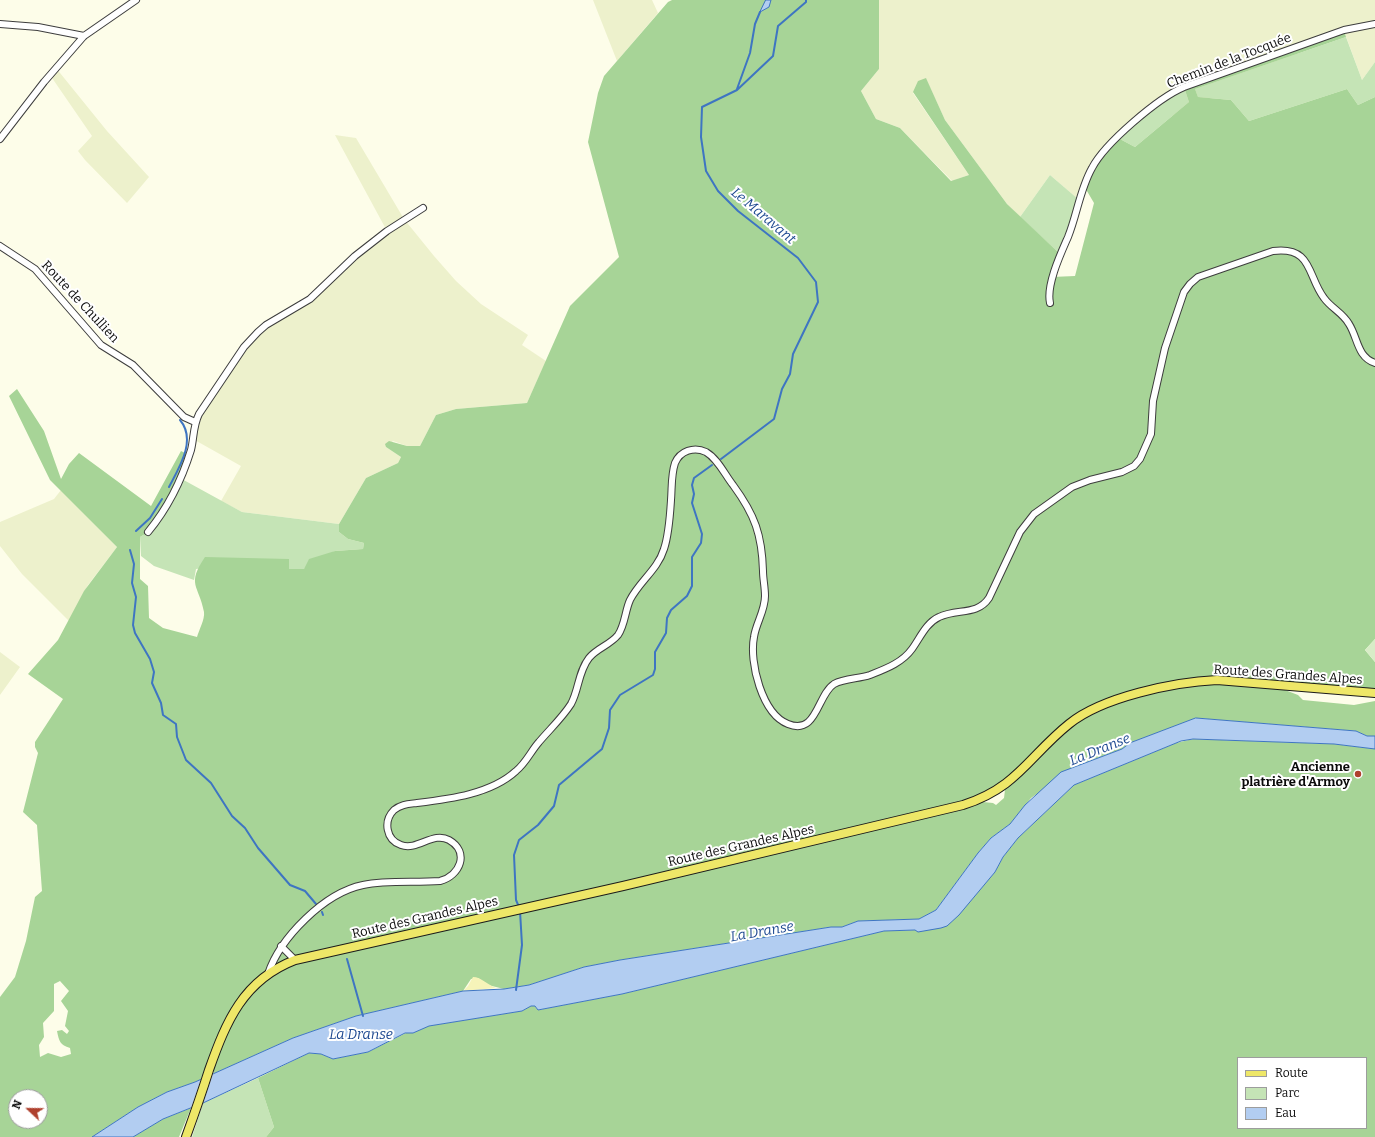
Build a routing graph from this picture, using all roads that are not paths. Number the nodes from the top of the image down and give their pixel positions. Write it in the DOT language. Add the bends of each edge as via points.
graph roads {
  1 [pos="133,1"];
  2 [pos="0,24"];
  3 [pos="1375,24"];
  4 [pos="84,36"];
  5 [pos="0,139"];
  6 [pos="423,208"];
  7 [pos="0,246"];
  8 [pos="1050,303"];
  9 [pos="1375,363"];
  10 [pos="195,422"];
  11 [pos="148,532"];
  12 [pos="1375,693"];
  13 [pos="281,946"];
  14 [pos="295,960"];
  15 [pos="268,974"];
  16 [pos="186,1137"];
  1 -- 4 [label="street"];
  2 -- 4 [label="street" via="38,26"];
  3 -- 8 [label="street, Chemin de la Tocquée" via="1344,30 1189,85 1167,95 1148,110 1092,167 1059,257 1049,295"];
  4 -- 5 [label="street" via="45,80"];
  6 -- 10 [label="street" via="355,256 310,299 258,332 234,360"];
  7 -- 10 [label="street, Route de Chullien" via="35,269 101,345 133,366 184,417"];
  9 -- 13 [label="street" via="1361,353 1347,320 1324,299 1310,268 1295,254 1273,251 1198,278 1184,292 1166,344 1153,401 1151,434 1137,462 1122,472 1078,484 1039,510 1020,532 989,598 982,606 975,610 938,617 901,660 873,674 832,686 826,692 814,717 799,726 786,723 772,711 754,670 753,643 765,597 763,549 755,521 711,456 697,450 685,452 679,456 674,467 666,541 661,558 631,599 618,635 592,654 586,662 574,699 556,724 521,766 504,780 484,789 457,796 404,805 397,808 389,818 389,835 402,845 411,846 435,838 451,842 457,848 460,857 455,873 440,881 372,884 350,889 324,904"];
  10 -- 11 [label="street" via="185,466 168,503"];
  12 -- 14 [label="main road, Route des Grandes Alpes" via="1216,680 1183,684 1119,699 1100,705 1075,719 1012,779 993,793 972,802"];
  13 -- 14 [label="street"];
  13 -- 15 [label="street"];
  14 -- 15 [label="main road, Route des Grandes Alpes"];
  15 -- 16 [label="main road, Route des Grandes Alpes" via="234,1009"];
}
